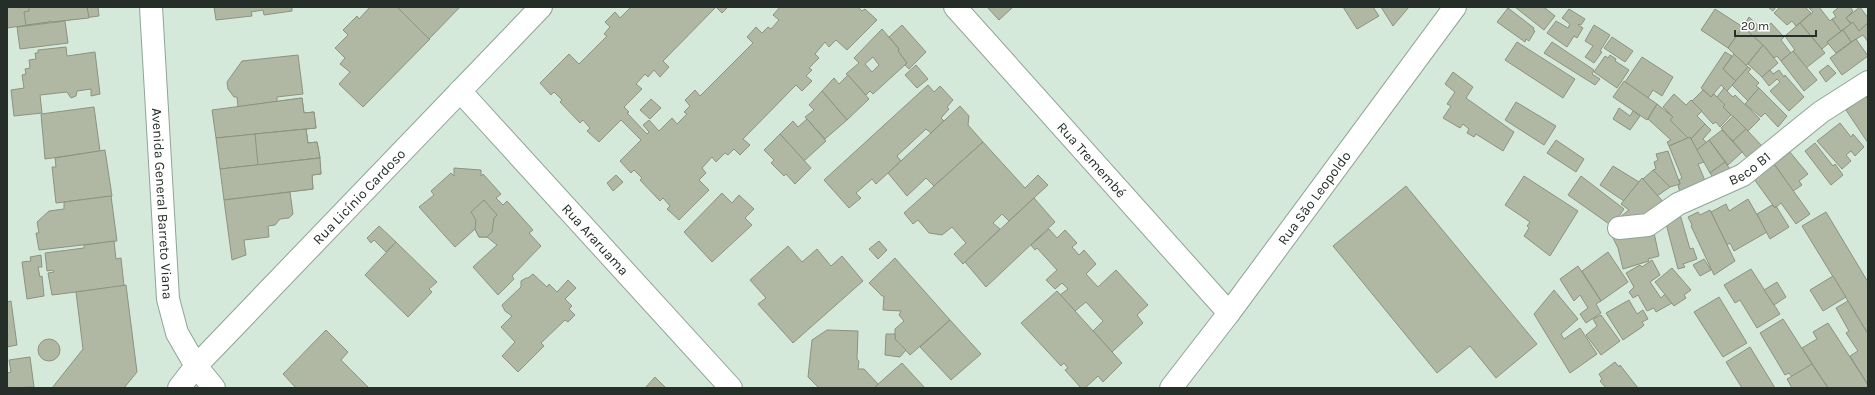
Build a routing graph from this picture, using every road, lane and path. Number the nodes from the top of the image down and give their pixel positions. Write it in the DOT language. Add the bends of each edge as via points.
graph roads {
  1 [pos="151,7"];
  2 [pos="541,7"];
  3 [pos="954,7"];
  4 [pos="1455,7"];
  5 [pos="1868,82"];
  6 [pos="460,91"];
  7 [pos="1619,228"];
  8 [pos="1229,313"];
  9 [pos="196,366"];
  10 [pos="179,388"];
  11 [pos="214,388"];
  12 [pos="731,388"];
  13 [pos="1171,388"];
  1 -- 9 [label="street, Avenida General Barreto Viana" via="168,299 177,333"];
  2 -- 6 [label="street, Rua Licínio Cardoso"];
  3 -- 8 [label="street, Rua Tremembé"];
  4 -- 8 [label="street, Rua São Leopoldo"];
  5 -- 7 [label="street, Beco B1" via="1821,112 1743,175 1678,204 1648,225"];
  6 -- 9 [label="street, Rua Licínio Cardoso"];
  6 -- 12 [label="street, Rua Araruama"];
  8 -- 13 [label="street, Rua São Leopoldo"];
  9 -- 10 [label="street, Rua Licínio Cardoso"];
  9 -- 11 [label="street, Avenida General Barreto Viana"];
}
